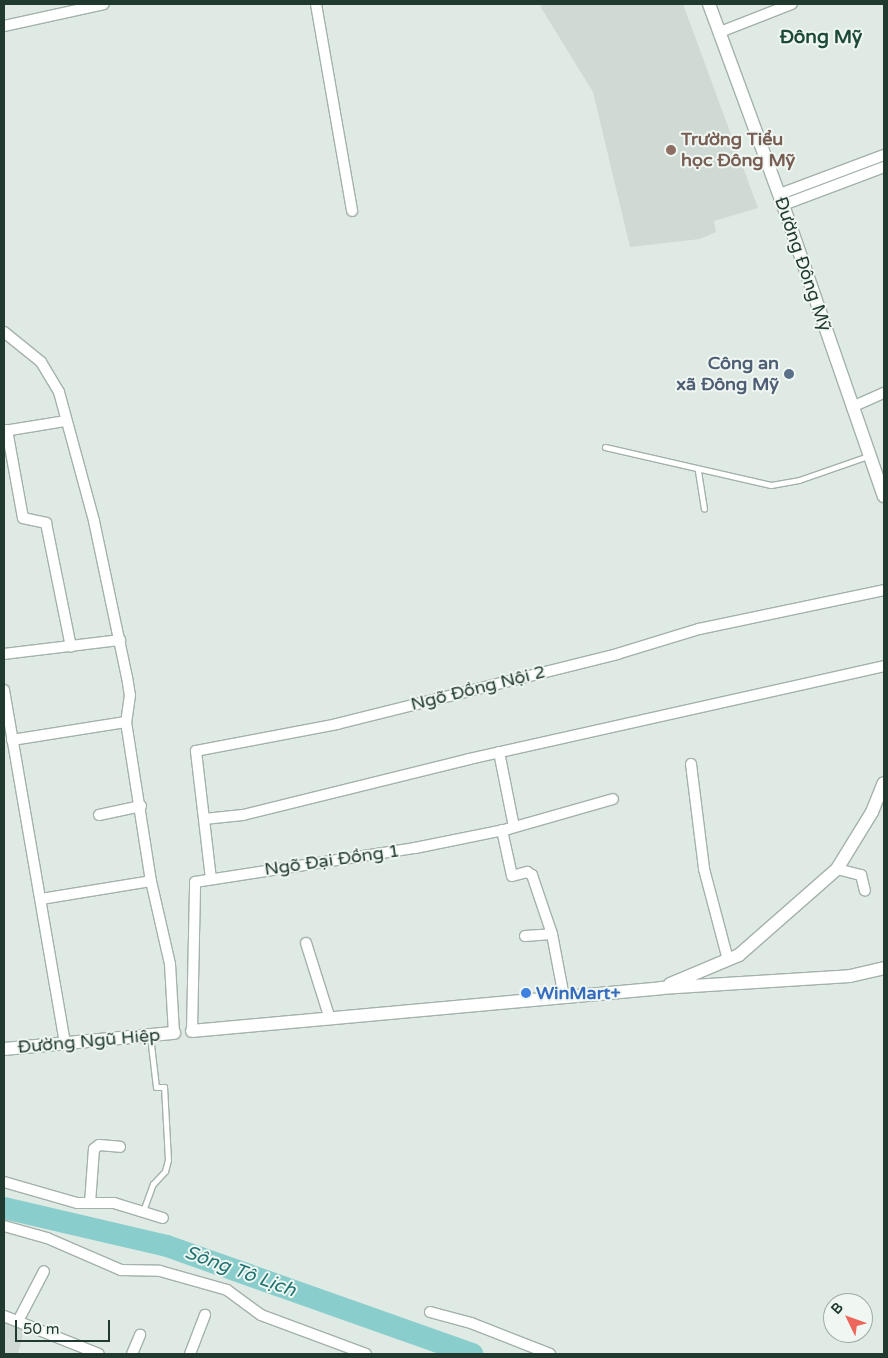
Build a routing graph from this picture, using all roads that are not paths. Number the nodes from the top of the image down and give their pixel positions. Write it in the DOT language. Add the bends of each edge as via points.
graph roads {
  1 [pos="104,4"];
  2 [pos="316,4"];
  3 [pos="709,4"];
  4 [pos="792,4"];
  5 [pos="4,26"];
  6 [pos="720,32"];
  7 [pos="884,155"];
  8 [pos="884,167"];
  9 [pos="781,199"];
  10 [pos="352,211"];
  11 [pos="4,332"];
  12 [pos="884,393"];
  13 [pos="852,408"];
  14 [pos="66,421"];
  15 [pos="6,431"];
  16 [pos="605,447"];
  17 [pos="868,456"];
  18 [pos="698,471"];
  19 [pos="880,474"];
  20 [pos="884,496"];
  21 [pos="704,509"];
  22 [pos="884,590"];
  23 [pos="120,640"];
  24 [pos="70,647"];
  25 [pos="4,654"];
  26 [pos="884,666"];
  27 [pos="4,690"];
  28 [pos="126,722"];
  29 [pos="12,740"];
  30 [pos="499,752"];
  31 [pos="691,764"];
  32 [pos="884,783"];
  33 [pos="613,799"];
  34 [pos="141,806"];
  35 [pos="99,815"];
  36 [pos="204,819"];
  37 [pos="514,827"];
  38 [pos="502,830"];
  39 [pos="837,869"];
  40 [pos="211,879"];
  41 [pos="151,881"];
  42 [pos="865,891"];
  43 [pos="41,899"];
  44 [pos="552,934"];
  45 [pos="525,936"];
  46 [pos="306,943"];
  47 [pos="728,960"];
  48 [pos="884,968"];
  49 [pos="661,988"];
  50 [pos="564,997"];
  51 [pos="330,1019"];
  52 [pos="192,1031"];
  53 [pos="174,1034"];
  54 [pos="150,1036"];
  55 [pos="65,1043"];
  56 [pos="4,1049"];
  57 [pos="120,1147"];
  58 [pos="4,1182"];
  59 [pos="90,1203"];
  60 [pos="143,1211"];
  61 [pos="163,1218"];
  62 [pos="4,1226"];
  63 [pos="44,1271"];
  64 [pos="430,1312"];
  65 [pos="205,1315"];
  66 [pos="4,1316"];
  67 [pos="18,1321"];
  68 [pos="140,1334"];
  69 [pos="99,1354"];
  70 [pos="132,1354"];
  71 [pos="190,1354"];
  72 [pos="366,1354"];
  73 [pos="550,1354"];
  1 -- 5 [label="street"];
  2 -- 10 [label="street"];
  3 -- 6 [label="street, Đường Đông Mỹ"];
  4 -- 6 [label="street"];
  6 -- 9 [label="street, Đường Đông Mỹ"];
  7 -- 9 [label="street"];
  8 -- 9 [label="street"];
  9 -- 13 [label="street, Đường Đông Mỹ"];
  11 -- 14 [label="street" via="30,351 47,370 59,392"];
  12 -- 13 [label="street"];
  13 -- 17 [label="street, Đường Đông Mỹ"];
  14 -- 15 [label="street"];
  14 -- 23 [label="street" via="94,521"];
  15 -- 24 [label="street" via="23,518 46,523"];
  16 -- 18 [label="lane"];
  17 -- 18 [label="lane" via="799,480 771,485"];
  17 -- 19 [label="street, Đường Đông Mỹ"];
  18 -- 21 [label="lane"];
  19 -- 20 [label="street, Đường Đông Mỹ"];
  22 -- 36 [label="street, Ngõ Đồng Nội 2" via="699,629 617,654 337,724 196,751"];
  23 -- 24 [label="street"];
  23 -- 28 [label="street" via="130,695"];
  24 -- 25 [label="street"];
  26 -- 30 [label="street"];
  27 -- 29 [label="street"];
  28 -- 29 [label="street"];
  28 -- 34 [label="street"];
  29 -- 43 [label="street"];
  30 -- 36 [label="street" via="243,815"];
  30 -- 37 [label="street"];
  31 -- 47 [label="street" via="704,869"];
  32 -- 39 [label="street" via="872,812"];
  33 -- 37 [label="street, Ngõ Đại Đồng 1"];
  34 -- 35 [label="street"];
  34 -- 41 [label="street"];
  36 -- 40 [label="street, Ngõ Đồng Nội 2"];
  37 -- 38 [label="street, Ngõ Đại Đồng 1"];
  38 -- 40 [label="street, Ngõ Đại Đồng 1" via="370,856"];
  38 -- 44 [label="street" via="512,876 527,872 532,875"];
  39 -- 42 [label="street" via="861,874"];
  39 -- 47 [label="street" via="739,956"];
  40 -- 52 [label="street, Ngõ Đại Đồng 1" via="195,882"];
  41 -- 43 [label="street"];
  41 -- 53 [label="street" via="170,964"];
  43 -- 55 [label="street"];
  44 -- 45 [label="street"];
  44 -- 50 [label="street"];
  46 -- 51 [label="street"];
  47 -- 49 [label="street"];
  48 -- 49 [label="street" via="850,976"];
  49 -- 50 [label="street"];
  50 -- 51 [label="street"];
  51 -- 52 [label="street"];
  53 -- 54 [label="street, Đường Ngũ Hiệp"];
  54 -- 55 [label="street, Đường Ngũ Hiệp"];
  54 -- 60 [label="lane" via="156,1087 164,1087 168,1160 165,1171 153,1184"];
  55 -- 56 [label="street, Đường Ngũ Hiệp"];
  57 -- 59 [label="street" via="99,1146 94,1149"];
  58 -- 59 [label="street" via="77,1203"];
  59 -- 60 [label="street" via="114,1203"];
  60 -- 61 [label="street"];
  62 -- 72 [label="street" via="47,1238 121,1270 160,1271 227,1290 261,1315"];
  63 -- 67 [label="street"];
  64 -- 73 [label="street" via="470,1323"];
  65 -- 71 [label="street"];
  66 -- 67 [label="street"];
  67 -- 69 [label="street"];
  68 -- 70 [label="street"];
}
